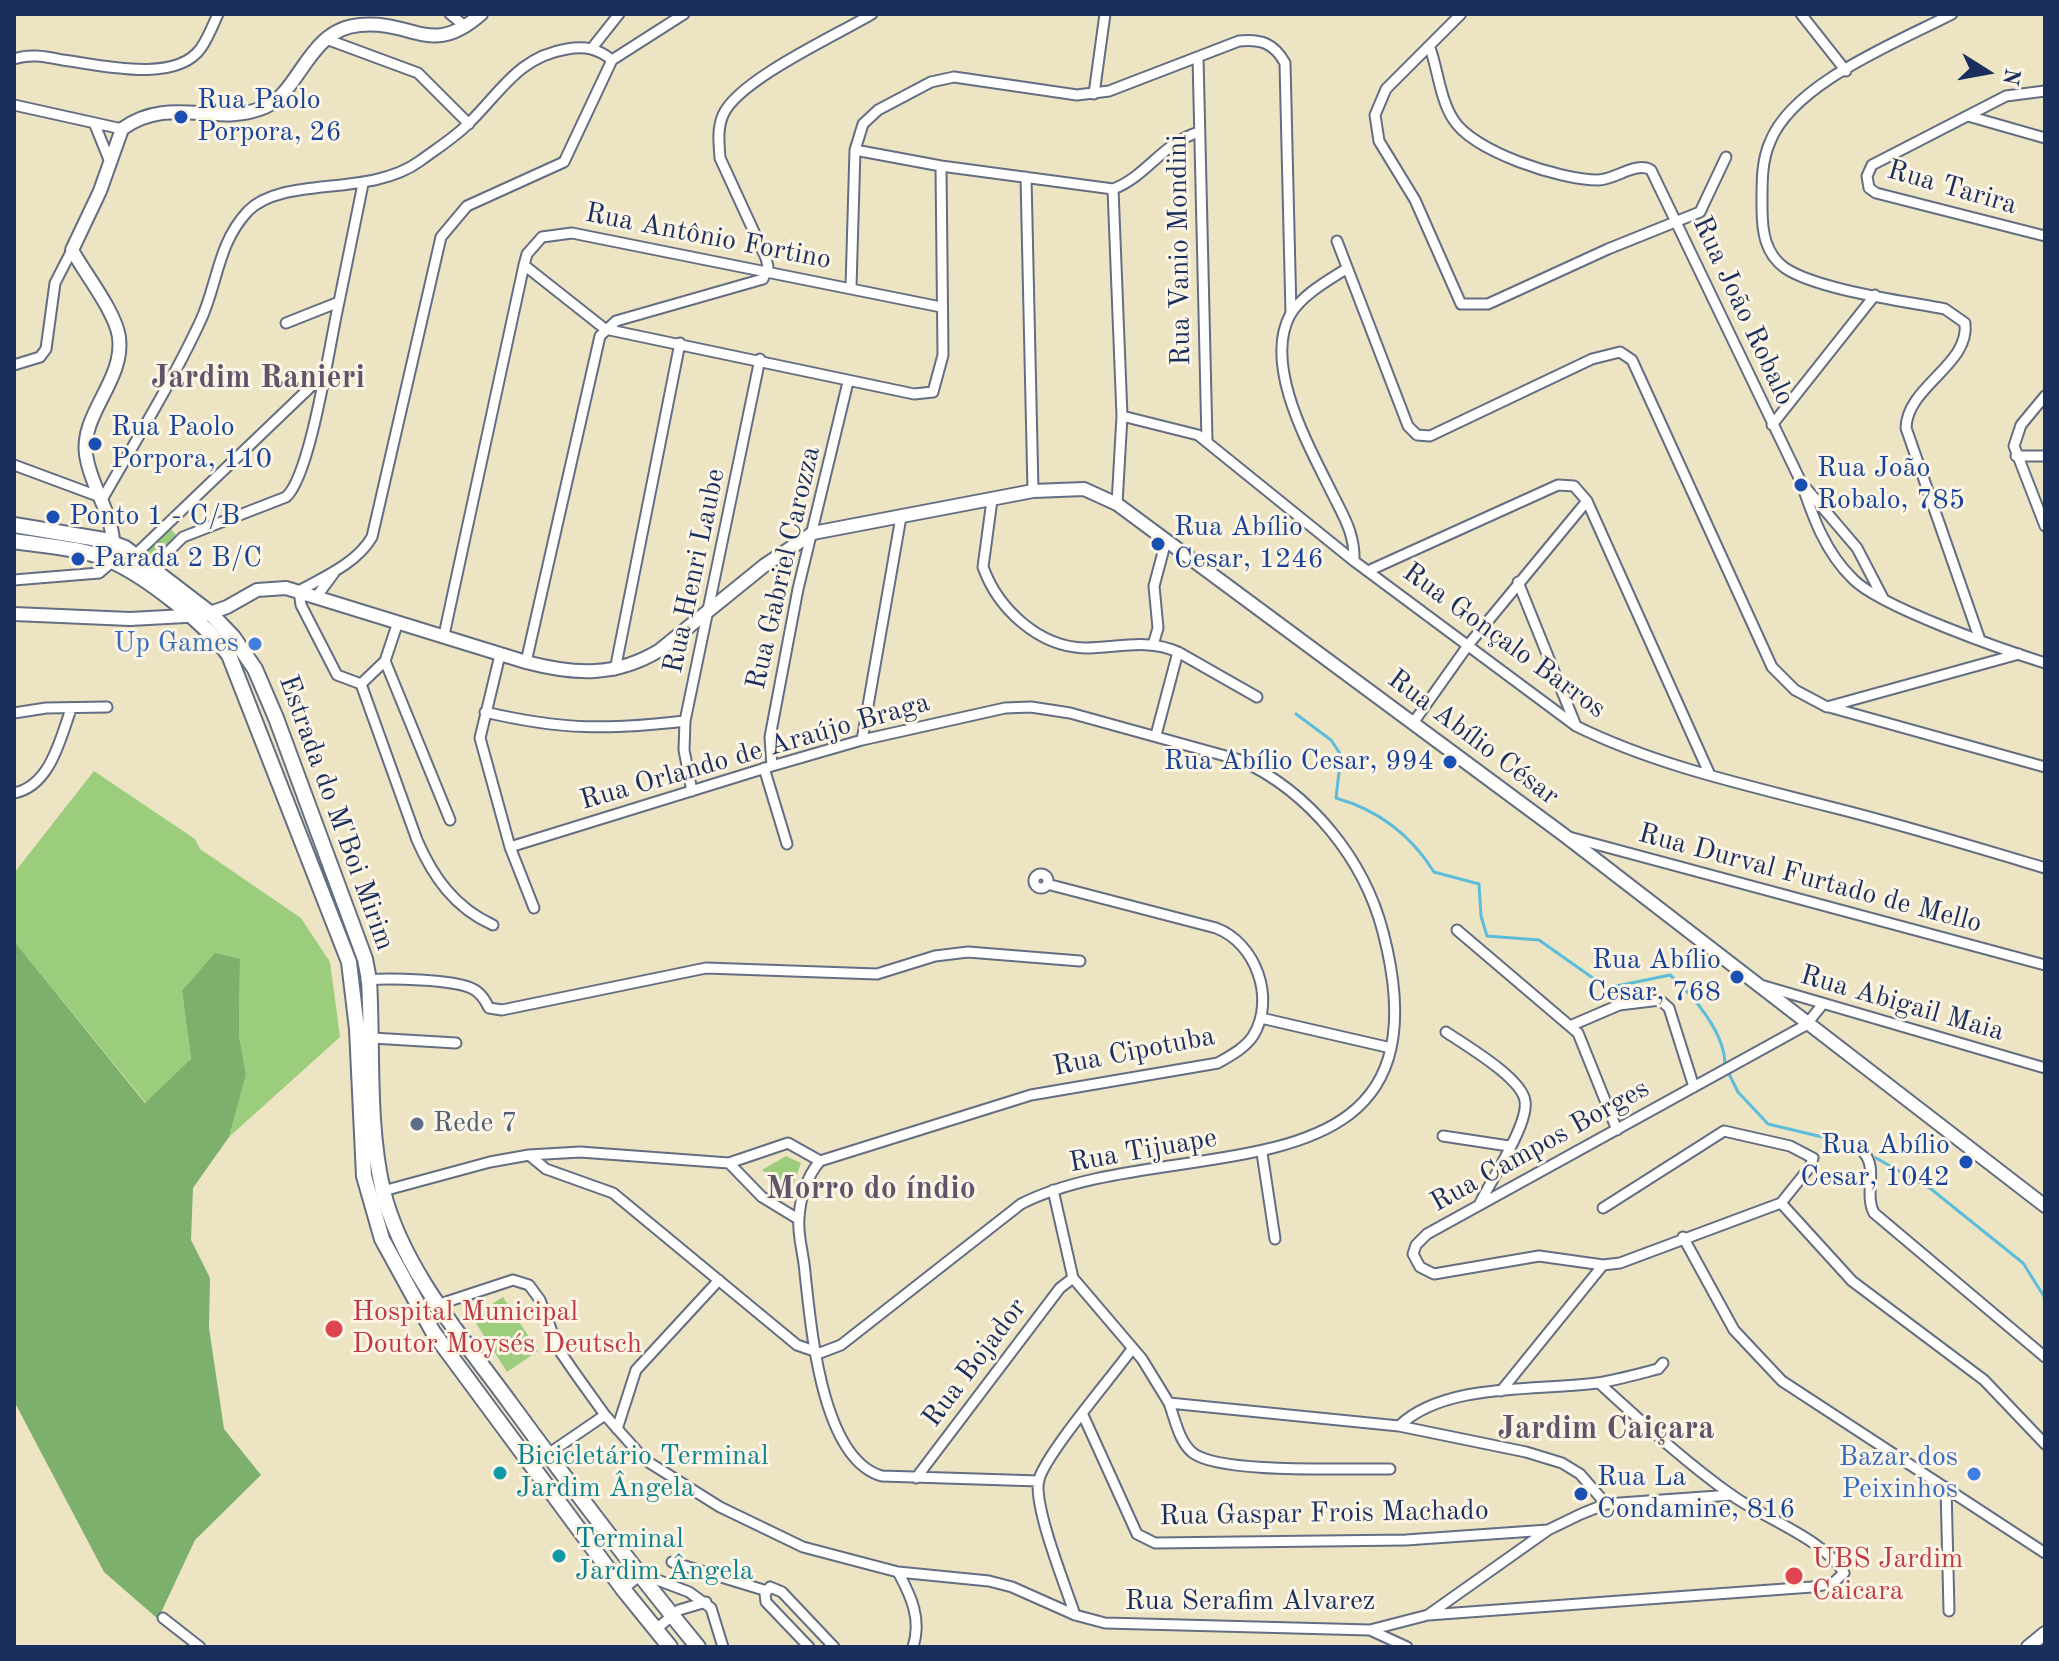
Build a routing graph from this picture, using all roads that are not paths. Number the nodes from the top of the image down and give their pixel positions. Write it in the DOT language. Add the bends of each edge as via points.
graph roads {
  1 [pos="218,14"];
  2 [pos="450,14"];
  3 [pos="481,14"];
  4 [pos="619,14"];
  5 [pos="684,14"];
  6 [pos="872,14"];
  7 [pos="1105,14"];
  8 [pos="1461,14"];
  9 [pos="1801,14"];
  10 [pos="1952,14"];
  11 [pos="466,27"];
  12 [pos="326,39"];
  13 [pos="592,48"];
  14 [pos="1430,48"];
  15 [pos="1198,57"];
  16 [pos="14,59"];
  17 [pos="612,60"];
  18 [pos="1846,71"];
  19 [pos="2045,91"];
  20 [pos="1094,94"];
  21 [pos="14,105"];
  22 [pos="1968,116"];
  23 [pos="469,124"];
  24 [pos="95,125"];
  25 [pos="122,129"];
  26 [pos="1199,132"];
  27 [pos="2045,138"];
  28 [pos="855,150"];
  29 [pos="1726,157"];
  30 [pos="110,162"];
  31 [pos="941,166"];
  32 [pos="1026,177"];
  33 [pos="363,184"];
  34 [pos="1113,189"];
  35 [pos="1677,222"];
  36 [pos="2045,236"];
  37 [pos="1337,241"];
  38 [pos="72,256"];
  39 [pos="524,265"];
  40 [pos="1346,269"];
  41 [pos="767,271"];
  42 [pos="851,287"];
  43 [pos="1875,295"];
  44 [pos="339,302"];
  45 [pos="941,307"];
  46 [pos="1291,314"];
  47 [pos="286,323"];
  48 [pos="605,329"];
  49 [pos="680,343"];
  50 [pos="760,359"];
  51 [pos="14,365"];
  52 [pos="323,375"];
  53 [pos="848,382"];
  54 [pos="2045,396"];
  55 [pos="1122,416"];
  56 [pos="1772,425"];
  57 [pos="1207,441"];
  58 [pos="2016,456"];
  59 [pos="2045,456"];
  60 [pos="14,465"];
  61 [pos="1801,482"];
  62 [pos="1033,491"];
  63 [pos="103,498"];
  64 [pos="992,500"];
  65 [pos="1587,501"];
  66 [pos="1117,504"];
  67 [pos="901,517"];
  68 [pos="169,523"];
  69 [pos="14,525"];
  70 [pos="2045,526"];
  71 [pos="813,533"];
  72 [pos="183,537"];
  73 [pos="14,541"];
  74 [pos="1166,541"];
  75 [pos="115,544"];
  76 [pos="135,555"];
  77 [pos="113,561"];
  78 [pos="1354,561"];
  79 [pos="153,567"];
  80 [pos="336,570"];
  81 [pos="1368,571"];
  82 [pos="14,580"];
  83 [pos="1518,582"];
  84 [pos="299,591"];
  85 [pos="317,596"];
  86 [pos="1883,598"];
  87 [pos="710,613"];
  88 [pos="14,614"];
  89 [pos="211,614"];
  90 [pos="187,615"];
  91 [pos="398,622"];
  92 [pos="444,635"];
  93 [pos="1980,640"];
  94 [pos="1469,644"];
  95 [pos="1153,645"];
  96 [pos="1178,652"];
  97 [pos="2019,654"];
  98 [pos="500,655"];
  99 [pos="385,661"];
  100 [pos="526,662"];
  101 [pos="2045,663"];
  102 [pos="615,670"];
  103 [pos="361,684"];
  104 [pos="1257,697"];
  105 [pos="107,707"];
  106 [pos="1827,707"];
  107 [pos="71,709"];
  108 [pos="1048,709"];
  109 [pos="485,712"];
  110 [pos="14,713"];
  111 [pos="685,721"];
  112 [pos="1413,723"];
  113 [pos="1576,726"];
  114 [pos="1156,735"];
  115 [pos="862,740"];
  116 [pos="768,767"];
  117 [pos="2045,767"];
  118 [pos="1710,775"];
  119 [pos="692,791"];
  120 [pos="14,793"];
  121 [pos="450,820"];
  122 [pos="1564,835"];
  123 [pos="787,844"];
  124 [pos="510,847"];
  125 [pos="2045,868"];
  126 [pos="1047,884"];
  127 [pos="534,908"];
  128 [pos="493,925"];
  129 [pos="1457,930"];
  130 [pos="1080,961"];
  131 [pos="2045,965"];
  132 [pos="369,980"];
  133 [pos="353,982"];
  134 [pos="1754,982"];
  135 [pos="1822,1005"];
  136 [pos="1261,1018"];
  137 [pos="1806,1025"];
  138 [pos="1570,1026"];
  139 [pos="1446,1032"];
  140 [pos="372,1038"];
  141 [pos="456,1043"];
  142 [pos="1391,1048"];
  143 [pos="2043,1069"];
  144 [pos="1694,1087"];
  145 [pos="1617,1130"];
  146 [pos="1443,1136"];
  147 [pos="1509,1146"];
  148 [pos="1262,1153"];
  149 [pos="1864,1153"];
  150 [pos="529,1155"];
  151 [pos="820,1161"];
  152 [pos="729,1163"];
  153 [pos="1053,1190"];
  154 [pos="383,1191"];
  155 [pos="1480,1203"];
  156 [pos="1781,1203"];
  157 [pos="2045,1206"];
  158 [pos="1603,1208"];
  159 [pos="798,1219"];
  160 [pos="1683,1237"];
  161 [pos="1275,1239"];
  162 [pos="1603,1265"];
  163 [pos="1073,1278"];
  164 [pos="719,1280"];
  165 [pos="440,1304"];
  166 [pos="424,1316"];
  167 [pos="456,1326"];
  168 [pos="1132,1349"];
  169 [pos="812,1352"];
  170 [pos="2045,1357"];
  171 [pos="1663,1363"];
  172 [pos="1599,1383"];
  173 [pos="1501,1391"];
  174 [pos="1169,1403"];
  175 [pos="605,1415"];
  176 [pos="1083,1415"];
  177 [pos="522,1418"];
  178 [pos="1399,1426"];
  179 [pos="617,1429"];
  180 [pos="507,1431"];
  181 [pos="2045,1444"];
  182 [pos="548,1454"];
  183 [pos="1390,1469"];
  184 [pos="916,1478"];
  185 [pos="1039,1481"];
  186 [pos="1946,1487"];
  187 [pos="1732,1495"];
  188 [pos="1606,1504"];
  189 [pos="1548,1530"];
  190 [pos="2045,1553"];
  191 [pos="672,1562"];
  192 [pos="898,1572"];
  193 [pos="638,1577"];
  194 [pos="623,1589"];
  195 [pos="767,1591"];
  196 [pos="706,1602"];
  197 [pos="1949,1611"];
  198 [pos="672,1615"];
  199 [pos="1075,1615"];
  200 [pos="1428,1615"];
  201 [pos="163,1618"];
  202 [pos="655,1630"];
  203 [pos="1370,1630"];
  204 [pos="2045,1633"];
  205 [pos="200,1647"];
  206 [pos="670,1647"];
  207 [pos="698,1647"];
  208 [pos="723,1647"];
  209 [pos="809,1647"];
  210 [pos="834,1647"];
  211 [pos="913,1647"];
  212 [pos="1407,1647"];
  213 [pos="2028,1647"];
  1 -- 16 [label="street" via="201,48 182,64 118,68 36,56"];
  2 -- 11 [label="street"];
  3 -- 11 [label="main road"];
  4 -- 13 [label="street"];
  5 -- 17 [label="street"];
  6 -- 41 [label="street" via="743,89 723,114 720,158 766,258"];
  7 -- 20 [label="street"];
  8 -- 14 [label="street"];
  9 -- 18 [label="street"];
  10 -- 18 [label="street"];
  11 -- 12 [label="main road" via="440,37 362,25"];
  12 -- 23 [label="street" via="418,73"];
  12 -- 25 [label="main road" via="267,107 245,112 160,111"];
  13 -- 17 [label="street"];
  13 -- 23 [label="street" via="532,58"];
  14 -- 35 [label="street, Rua João Robalo" via="1452,119 1489,148 1525,164 1599,181 1639,168 1651,170"];
  14 -- 35 [label="street" via="1380,97 1375,125 1461,304 1488,304"];
  15 -- 20 [label="street" via="1120,89"];
  15 -- 26 [label="street, Rua Vanio Mondini"];
  15 -- 46 [label="street" via="1256,39 1279,52 1285,63"];
  17 -- 80 [label="street" via="564,162 467,206 441,237 374,533 363,550"];
  18 -- 43 [label="street" via="1793,107 1770,139 1763,172 1764,234 1770,252 1785,268"];
  19 -- 22 [label="street, Rua Tarira" via="2006,96"];
  20 -- 28 [label="street" via="940,79 869,117"];
  21 -- 24 [label="street"];
  22 -- 27 [label="street"];
  22 -- 36 [label="street, Rua Tarira" via="1872,165 1869,188"];
  23 -- 33 [label="street" via="408,170"];
  24 -- 25 [label="street"];
  24 -- 30 [label="street"];
  25 -- 30 [label="main road"];
  26 -- 34 [label="street" via="1172,143"];
  26 -- 57 [label="street, Rua Vanio Mondini"];
  28 -- 31 [label="street"];
  28 -- 42 [label="street"];
  29 -- 35 [label="street" via="1703,209"];
  30 -- 38 [label="main road"];
  31 -- 32 [label="street"];
  31 -- 45 [label="street"];
  32 -- 34 [label="street"];
  32 -- 62 [label="street"];
  33 -- 44 [label="street"];
  33 -- 63 [label="street" via="272,197 249,210 216,265 199,324"];
  34 -- 55 [label="street"];
  35 -- 56 [label="street, Rua João Robalo"];
  37 -- 40 [label="street"];
  38 -- 51 [label="street" via="55,283 46,349 40,357"];
  38 -- 63 [label="main road" via="118,336 115,373 86,443"];
  39 -- 41 [label="street, Rua Antônio Fortino" via="542,237 572,233"];
  39 -- 48 [label="street"];
  39 -- 92 [label="street, Rua Antônio Fortino"];
  40 -- 46 [label="street"];
  40 -- 106 [label="street" via="1408,426 1417,435 1430,436 1592,359 1620,352 1632,360 1772,667 1795,690"];
  41 -- 42 [label="street, Rua Antônio Fortino"];
  41 -- 48 [label="street" via="763,279 748,285 646,311"];
  42 -- 45 [label="street, Rua Antônio Fortino"];
  43 -- 56 [label="street"];
  43 -- 93 [label="street" via="1945,309 1965,323 1964,341 1910,409 1906,428"];
  44 -- 47 [label="street"];
  44 -- 52 [label="street"];
  45 -- 53 [label="street" via="943,355 933,392 914,394"];
  46 -- 78 [label="street" via="1280,350 1282,377 1353,535"];
  48 -- 49 [label="street"];
  48 -- 100 [label="street" via="584,397"];
  49 -- 50 [label="street"];
  49 -- 102 [label="street"];
  50 -- 53 [label="street"];
  50 -- 87 [label="street, Rua Henri Laube"];
  52 -- 68 [label="street"];
  52 -- 72 [label="street" via="295,489"];
  53 -- 71 [label="street, Rua Gabriel Carozza"];
  54 -- 58 [label="street" via="2015,435"];
  55 -- 57 [label="street, Rua Gonçalo Barros" via="1188,430"];
  55 -- 66 [label="street"];
  56 -- 61 [label="street, Rua João Robalo"];
  57 -- 78 [label="street, Rua Gonçalo Barros"];
  58 -- 59 [label="street"];
  58 -- 70 [label="street"];
  60 -- 63 [label="street"];
  61 -- 86 [label="street, Rua João Robalo" via="1857,548"];
  61 -- 86 [label="street, Rua João Robalo" via="1828,548 1853,580"];
  62 -- 64 [label="main road, Rua Abílio César"];
  62 -- 66 [label="main road, Rua Abílio César" via="1084,489"];
  63 -- 75 [label="main road"];
  64 -- 67 [label="main road, Rua Abílio César"];
  64 -- 95 [label="street" via="983,567 1014,616 1060,644"];
  65 -- 81 [label="street" via="1574,486 1558,485"];
  65 -- 83 [label="street"];
  65 -- 118 [label="street"];
  66 -- 74 [label="main road, Rua Abílio César"];
  67 -- 71 [label="main road, Rua Abílio César"];
  67 -- 115 [label="street"];
  68 -- 72 [label="street"];
  68 -- 76 [label="street"];
  69 -- 75 [label="main road, Estrada do M'Boi Mirim"];
  71 -- 87 [label="main road" via="765,565"];
  71 -- 116 [label="street, Rua Gabriel Carozza" via="779,686"];
  72 -- 79 [label="street"];
  73 -- 77 [label="main road, Estrada do M'Boi Mirim"];
  74 -- 95 [label="street" via="1154,586 1158,624"];
  74 -- 112 [label="main road, Rua Abílio César"];
  75 -- 76 [label="main road, Estrada do M'Boi Mirim"];
  75 -- 77 [label="main road"];
  76 -- 79 [label="main road, Estrada do M'Boi Mirim"];
  77 -- 82 [label="street" via="99,573"];
  77 -- 90 [label="main road, Estrada do M'Boi Mirim"];
  78 -- 81 [label="street, Rua Gonçalo Barros"];
  79 -- 89 [label="main road, Estrada do M'Boi Mirim"];
  80 -- 84 [label="street"];
  80 -- 85 [label="street"];
  81 -- 94 [label="street, Rua Gonçalo Barros"];
  83 -- 94 [label="street"];
  83 -- 113 [label="street"];
  84 -- 85 [label="main road"];
  84 -- 89 [label="main road" via="257,590"];
  84 -- 103 [label="street" via="301,605 339,677"];
  85 -- 91 [label="main road"];
  86 -- 93 [label="street, Rua João Robalo"];
  87 -- 102 [label="main road" via="642,661"];
  87 -- 111 [label="street, Rua Henri Laube"];
  88 -- 90 [label="main road" via="130,619"];
  89 -- 90 [label="main road"];
  89 -- 132 [label="main road, Estrada do M'Boi Mirim" via="243,651 276,718 357,934"];
  90 -- 133 [label="main road, Estrada do M'Boi Mirim" via="229,655 342,939"];
  91 -- 92 [label="main road"];
  91 -- 99 [label="street"];
  92 -- 98 [label="main road"];
  93 -- 97 [label="street, Rua João Robalo"];
  94 -- 112 [label="street"];
  94 -- 113 [label="street, Rua Gonçalo Barros"];
  95 -- 96 [label="street"];
  96 -- 104 [label="street"];
  96 -- 114 [label="street"];
  97 -- 101 [label="street, Rua João Robalo"];
  97 -- 106 [label="street"];
  98 -- 100 [label="main road"];
  98 -- 109 [label="street"];
  99 -- 103 [label="street"];
  99 -- 121 [label="street"];
  100 -- 102 [label="main road" via="580,673"];
  103 -- 128 [label="street" via="428,864 462,906"];
  105 -- 107 [label="street"];
  106 -- 117 [label="street"];
  107 -- 110 [label="street"];
  107 -- 120 [label="street" via="42,777"];
  108 -- 114 [label="street, Rua Tijuape"];
  108 -- 115 [label="street, Rua Orlando de Araújo Braga" via="980,711"];
  109 -- 111 [label="street" via="583,729"];
  109 -- 124 [label="street" via="480,738"];
  111 -- 119 [label="street, Rua Henri Laube"];
  112 -- 122 [label="main road, Rua Abílio César"];
  113 -- 118 [label="street, Rua Gonçalo Barros" via="1632,751"];
  114 -- 142 [label="street, Rua Tijuape" via="1255,766 1297,798 1340,842 1371,897 1390,958 1395,1010"];
  115 -- 116 [label="street, Rua Orlando de Araújo Braga"];
  116 -- 119 [label="street, Rua Orlando de Araújo Braga"];
  116 -- 123 [label="street, Rua Gabriel Carozza"];
  118 -- 125 [label="street, Rua Gonçalo Barros"];
  119 -- 124 [label="street, Rua Orlando de Araújo Braga"];
  122 -- 131 [label="street, Rua Durval Furtado de Mello"];
  122 -- 134 [label="main road, Rua Abílio César"];
  124 -- 127 [label="street"];
  126 -- 136 [label="street" via="1226,932 1256,966"];
  129 -- 138 [label="street"];
  130 -- 132 [label="street" via="968,952 877,974 706,968 510,1010 489,1008 469,987"];
  132 -- 133 [label="street"];
  132 -- 140 [label="main road, Estrada do M'Boi Mirim"];
  133 -- 166 [label="main road, Estrada do M'Boi Mirim" via="366,1186 382,1239"];
  134 -- 135 [label="street, Rua Abigail Maia"];
  134 -- 137 [label="main road, Rua Abílio César"];
  135 -- 137 [label="street, Rua Campos Borges"];
  135 -- 143 [label="street, Rua Abigail Maia"];
  136 -- 142 [label="street"];
  136 -- 151 [label="street, Rua Cipotuba" via="1247,1042 1218,1063 1031,1095"];
  137 -- 144 [label="street, Rua Campos Borges"];
  137 -- 157 [label="main road, Rua Abílio César"];
  138 -- 144 [label="street, Rua Campos Borges" via="1619,1005 1660,1000 1669,1008"];
  138 -- 145 [label="street" via="1580,1037"];
  139 -- 147 [label="street" via="1521,1092 1524,1110"];
  140 -- 141 [label="street"];
  140 -- 154 [label="main road, Estrada do M'Boi Mirim"];
  142 -- 148 [label="street, Rua Tijuape" via="1376,1085 1358,1104 1321,1131"];
  144 -- 145 [label="street, Rua Campos Borges"];
  145 -- 155 [label="street, Rua Campos Borges"];
  146 -- 147 [label="street"];
  147 -- 155 [label="street"];
  148 -- 153 [label="street, Rua Tijuape" via="1113,1174"];
  148 -- 161 [label="street"];
  149 -- 170 [label="street" via="1870,1161 1869,1201 1874,1213"];
  150 -- 152 [label="street" via="580,1152"];
  150 -- 154 [label="street"];
  150 -- 164 [label="street" via="546,1169 613,1193"];
  151 -- 152 [label="street" via="788,1143"];
  151 -- 159 [label="street" via="808,1179"];
  152 -- 159 [label="street" via="762,1197"];
  153 -- 163 [label="street"];
  153 -- 169 [label="street, Rua Tijuape" via="1021,1204 841,1345"];
  154 -- 165 [label="main road, Estrada do M'Boi Mirim" via="412,1259"];
  155 -- 162 [label="street, Rua Campos Borges" via="1427,1234 1413,1250 1420,1267 1434,1274 1539,1256"];
  156 -- 158 [label="street" via="1810,1167 1810,1153 1724,1131"];
  156 -- 160 [label="street"];
  156 -- 181 [label="street" via="1852,1281 1984,1380"];
  159 -- 169 [label="street"];
  160 -- 162 [label="street"];
  160 -- 186 [label="street" via="1734,1330 1772,1372"];
  162 -- 173 [label="street"];
  163 -- 168 [label="street"];
  163 -- 184 [label="street, Rua Bojador" via="1060,1288"];
  164 -- 169 [label="street"];
  164 -- 179 [label="street" via="636,1370"];
  165 -- 167 [label="main road, Estrada do M'Boi Mirim"];
  165 -- 175 [label="street, Rua Serafim Alvarez" via="513,1280 529,1285 559,1350"];
  166 -- 167 [label="main road" via="439,1310"];
  166 -- 180 [label="main road, Estrada do M'Boi Mirim"];
  167 -- 177 [label="main road, Estrada do M'Boi Mirim"];
  168 -- 174 [label="street"];
  168 -- 176 [label="street"];
  169 -- 184 [label="street" via="852,1458 868,1472"];
  171 -- 172 [label="street" via="1658,1369"];
  172 -- 173 [label="street"];
  172 -- 187 [label="street"];
  173 -- 178 [label="street" via="1429,1405"];
  174 -- 178 [label="street"];
  174 -- 183 [label="street" via="1186,1445 1221,1464"];
  175 -- 179 [label="street, Rua Serafim Alvarez"];
  175 -- 182 [label="street"];
  176 -- 185 [label="street"];
  176 -- 189 [label="street, Rua Gaspar Frois Machado" via="1137,1534 1155,1543 1406,1540"];
  177 -- 180 [label="main road" via="521,1429"];
  177 -- 182 [label="main road, Estrada do M'Boi Mirim"];
  178 -- 188 [label="street" via="1562,1463 1591,1484"];
  179 -- 192 [label="street, Rua Serafim Alvarez" via="645,1460 720,1507 803,1547"];
  180 -- 194 [label="main road, Estrada do M'Boi Mirim"];
  182 -- 193 [label="main road, Estrada do M'Boi Mirim"];
  184 -- 185 [label="street"];
  185 -- 199 [label="street" via="1042,1513"];
  186 -- 190 [label="street"];
  186 -- 197 [label="street"];
  187 -- 188 [label="street"];
  187 -- 200 [label="street, Rua Serafim Alvarez" via="1821,1549 1844,1573 1833,1583 1812,1587"];
  188 -- 189 [label="street"];
  189 -- 200 [label="street"];
  191 -- 195 [label="street"];
  192 -- 199 [label="street, Rua Serafim Alvarez" via="989,1581"];
  192 -- 211 [label="street" via="915,1608"];
  193 -- 194 [label="street"];
  193 -- 196 [label="street" via="659,1578"];
  193 -- 198 [label="main road, Estrada do M'Boi Mirim"];
  194 -- 202 [label="main road, Estrada do M'Boi Mirim"];
  195 -- 209 [label="street" via="766,1602"];
  195 -- 210 [label="street" via="774,1587 782,1592"];
  196 -- 198 [label="street"];
  196 -- 208 [label="street"];
  198 -- 202 [label="street"];
  198 -- 207 [label="main road, Estrada do M'Boi Mirim"];
  199 -- 203 [label="street, Rua Serafim Alvarez" via="1135,1625"];
  200 -- 203 [label="street, Rua Serafim Alvarez"];
  201 -- 205 [label="street"];
  202 -- 206 [label="main road, Estrada do M'Boi Mirim"];
  203 -- 212 [label="street"];
  204 -- 213 [label="main road"];
}
